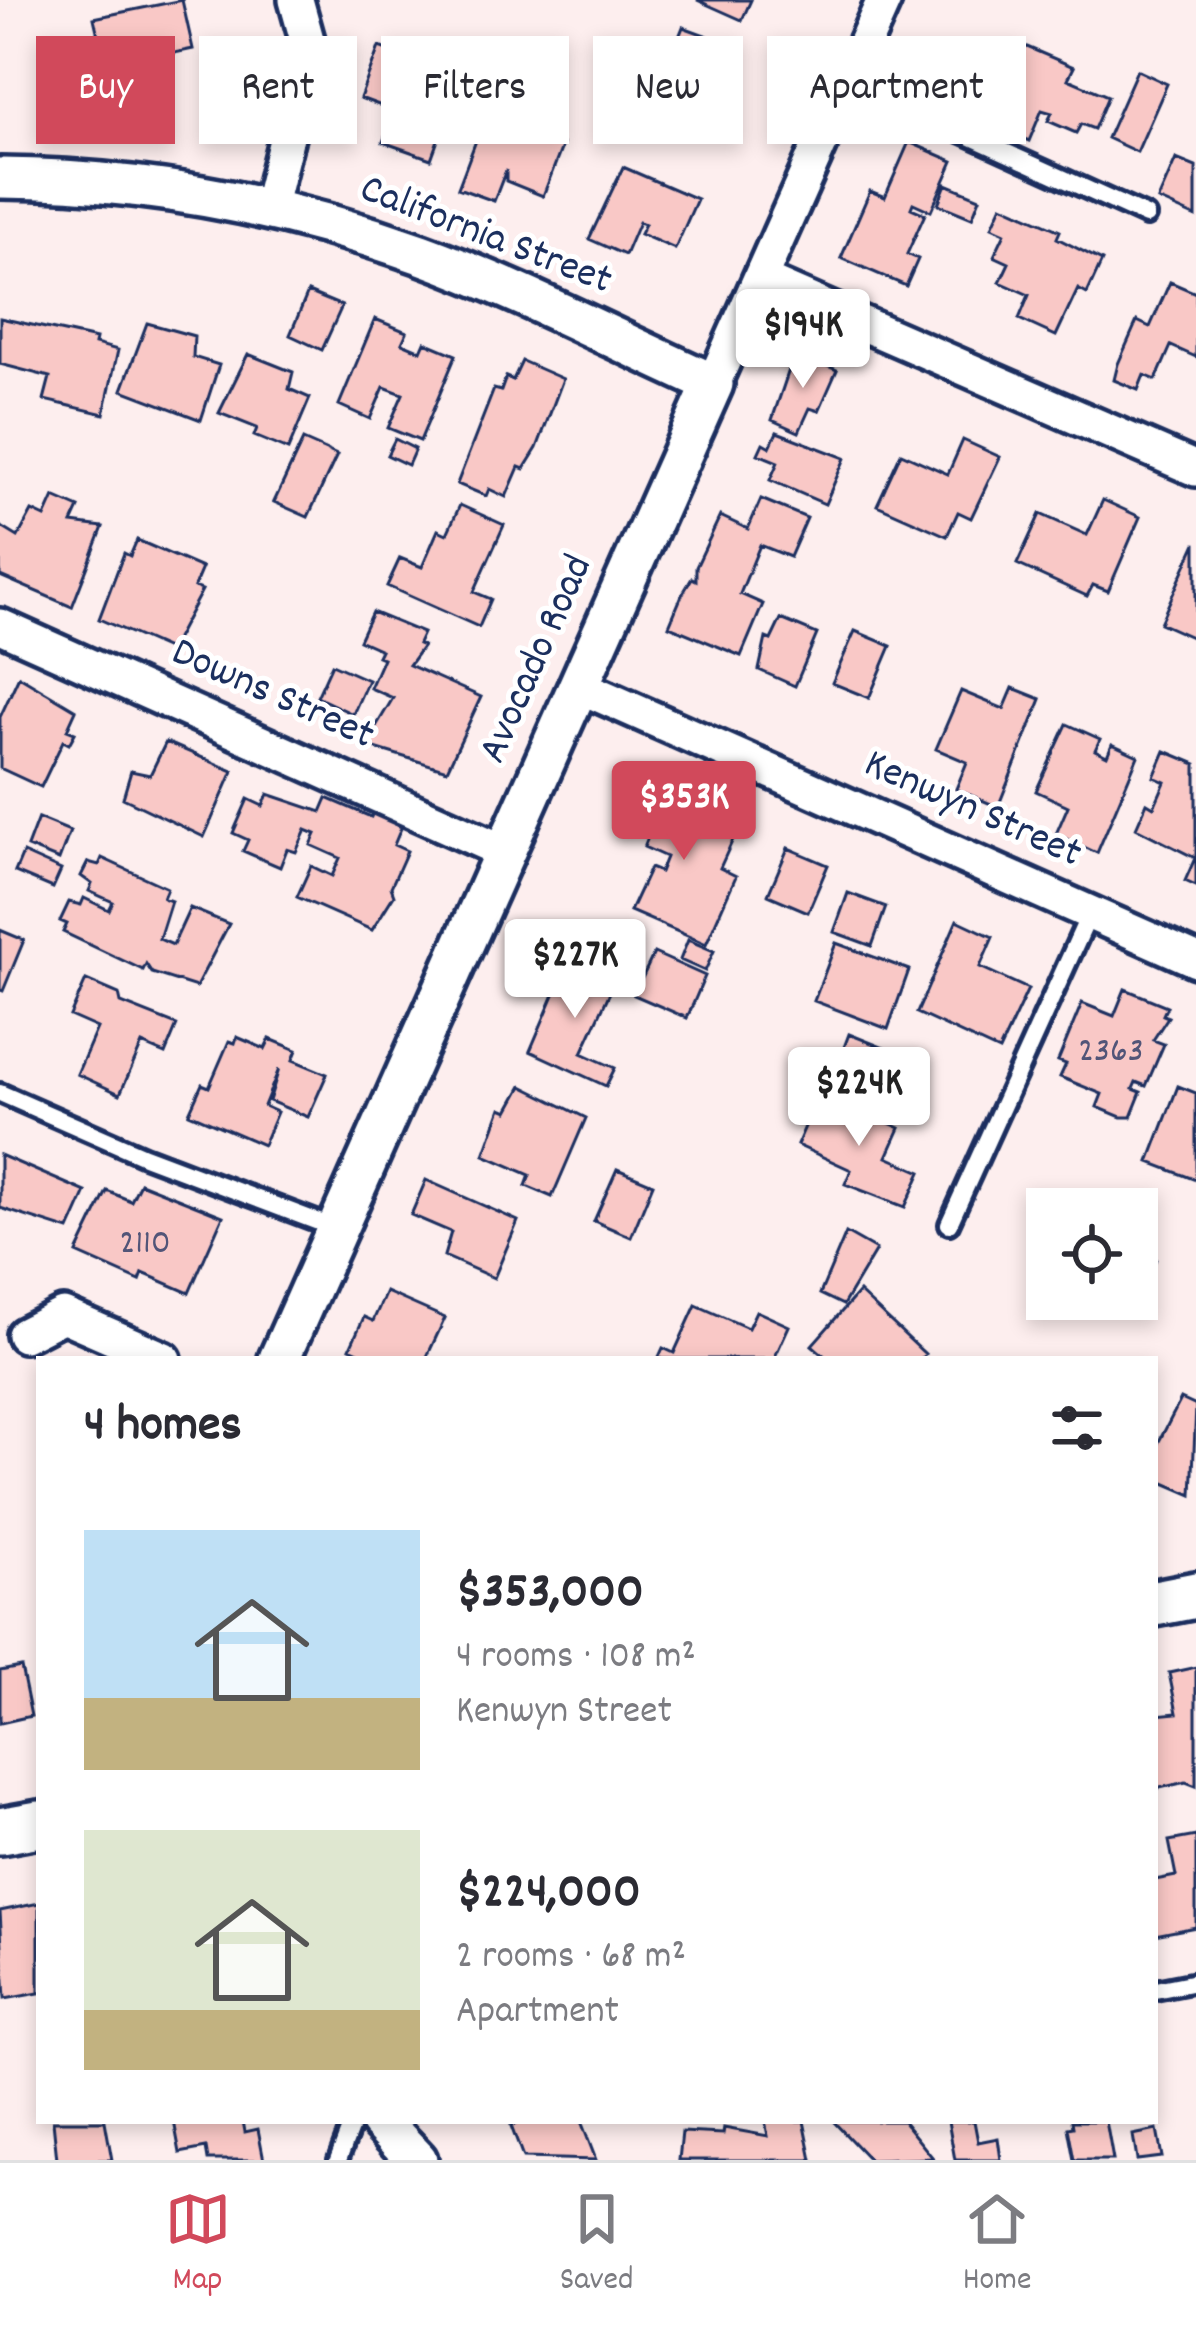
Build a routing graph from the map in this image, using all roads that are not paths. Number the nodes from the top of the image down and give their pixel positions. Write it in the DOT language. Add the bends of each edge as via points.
graph roads {
  1 [pos="296,0"];
  2 [pos="884,0"];
  3 [pos="868,36"];
  4 [pos="820,144"];
  5 [pos="987,144"];
  6 [pos="0,178"];
  7 [pos="269,209"];
  8 [pos="1146,216"];
  9 [pos="760,279"];
  10 [pos="713,384"];
  11 [pos="1196,469"];
  12 [pos="0,626"];
  13 [pos="579,686"];
  14 [pos="505,852"];
  15 [pos="1090,913"];
  16 [pos="1196,960"];
  17 [pos="0,1093"];
  18 [pos="949,1224"];
  19 [pos="337,1229"];
  20 [pos="24,1335"];
  21 [pos="157,1356"];
  22 [pos="280,1356"];
  23 [pos="1196,1594"];
  24 [pos="1158,1602"];
  25 [pos="36,1825"];
  26 [pos="0,1831"];
  27 [pos="1196,1982"];
  28 [pos="1158,1989"];
  29 [pos="352,2124"];
  30 [pos="383,2124"];
  31 [pos="338,2160"];
  32 [pos="418,2160"];
  1 -- 7 [label="street" via="309,47"];
  2 -- 3 [label="street, Avocado Road"];
  4 -- 9 [label="street, Avocado Road"];
  5 -- 8 [label="lane"];
  6 -- 7 [label="street, California Street" via="183,192"];
  7 -- 10 [label="street, California Street" via="422,254"];
  9 -- 10 [label="street, Avocado Road"];
  9 -- 11 [label="street"];
  10 -- 13 [label="street, Avocado Road"];
  12 -- 14 [label="street, Downs Street"];
  13 -- 14 [label="street, Avocado Road"];
  13 -- 15 [label="street, Kenwyn Street"];
  14 -- 19 [label="street, Avocado Road"];
  15 -- 16 [label="street, Kenwyn Street"];
  15 -- 18 [label="lane"];
  17 -- 19 [label="lane"];
  19 -- 22 [label="street, Avocado Road"];
  20 -- 21 [label="street" via="63,1316"];
  23 -- 24 [label="main road"];
  25 -- 26 [label="main road"];
  27 -- 28 [label="lane"];
  29 -- 31 [label="lane"];
  30 -- 32 [label="street"];
}
